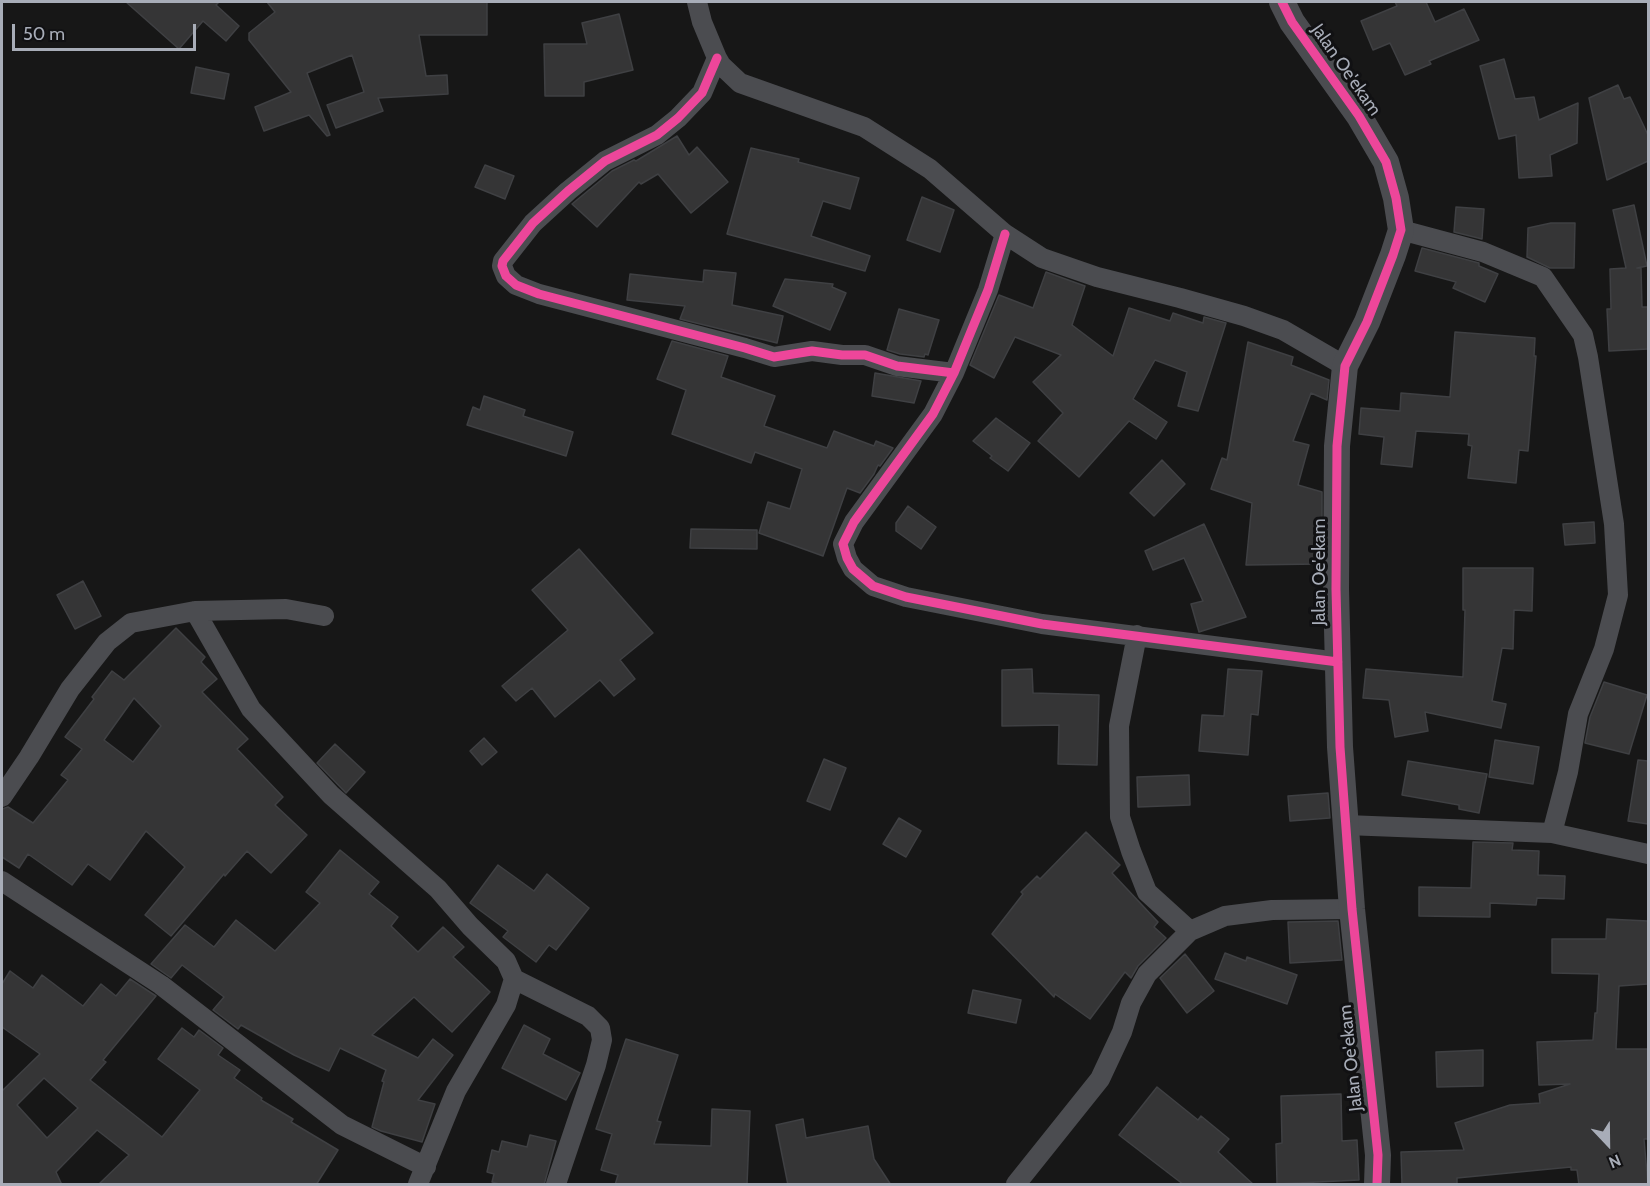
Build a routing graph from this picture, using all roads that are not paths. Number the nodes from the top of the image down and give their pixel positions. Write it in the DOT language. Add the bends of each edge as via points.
graph roads {
  1 [pos="697,2"];
  2 [pos="1282,2"];
  3 [pos="717,58"];
  4 [pos="1401,230"];
  5 [pos="1005,234"];
  6 [pos="1345,366"];
  7 [pos="954,373"];
  8 [pos="195,611"];
  9 [pos="324,616"];
  10 [pos="1137,635"];
  11 [pos="1338,662"];
  12 [pos="2,797"];
  13 [pos="1346,825"];
  14 [pos="1552,833"];
  15 [pos="1648,855"];
  16 [pos="2,881"];
  17 [pos="1352,909"];
  18 [pos="1190,931"];
  19 [pos="514,979"];
  20 [pos="422,1176"];
  21 [pos="556,1185"];
  22 [pos="1016,1185"];
  23 [pos="1377,1185"];
  1 -- 3 [label="street"];
  2 -- 4 [label="street, Jalan Oe'ekam" via="1386,162"];
  3 -- 5 [label="street" via="740,83 864,127 930,169"];
  3 -- 7 [label="street" via="702,93 678,118 657,135 605,161 533,223 503,261 506,276 516,285 564,302 774,357 812,351 866,356 897,366"];
  4 -- 6 [label="street, Jalan Oe'ekam"];
  4 -- 14 [label="street" via="1483,252 1543,276 1583,335 1614,524 1618,595 1604,649 1578,714"];
  5 -- 6 [label="street" via="1042,258 1097,277 1283,330"];
  5 -- 7 [label="street" via="988,290"];
  6 -- 11 [label="street, Jalan Oe'ekam" via="1337,446"];
  7 -- 10 [label="street" via="933,414 854,522 843,544 853,569 873,586 906,597 1042,624"];
  8 -- 9 [label="street" via="286,609"];
  8 -- 12 [label="street" via="131,623 107,642 70,689"];
  8 -- 19 [label="street" via="251,709 332,795 438,889 506,961"];
  10 -- 11 [label="street"];
  10 -- 18 [label="street" via="1119,726 1120,817 1147,892"];
  11 -- 13 [label="street, Jalan Oe'ekam"];
  13 -- 14 [label="street"];
  13 -- 17 [label="street, Jalan Oe'ekam"];
  14 -- 15 [label="street"];
  16 -- 20 [label="street" via="161,985 342,1125"];
  17 -- 18 [label="street" via="1272,910 1225,916"];
  17 -- 23 [label="street, Jalan Oe'ekam" via="1378,1155"];
  18 -- 22 [label="street" via="1147,974 1100,1079"];
  19 -- 20 [label="street" via="506,1005 456,1091"];
  19 -- 21 [label="street" via="588,1016 600,1028 602,1040 596,1065"];
}
